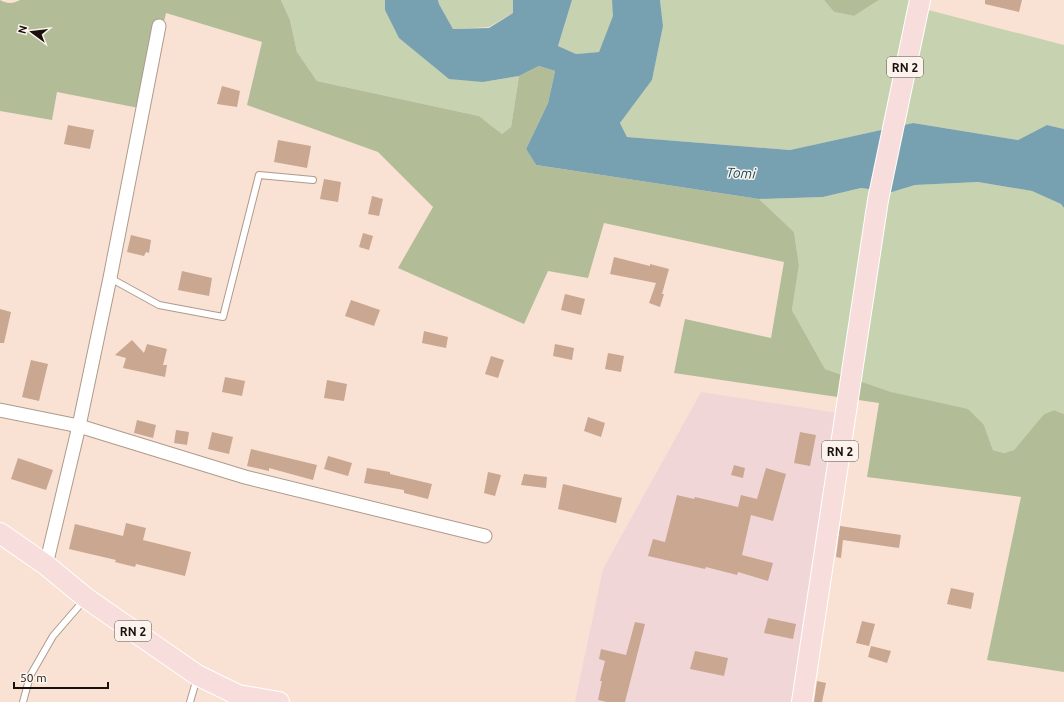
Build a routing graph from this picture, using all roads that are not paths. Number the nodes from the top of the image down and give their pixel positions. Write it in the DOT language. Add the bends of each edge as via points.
graph roads {
  1 [pos="920,0"];
  2 [pos="159,26"];
  3 [pos="313,180"];
  4 [pos="110,278"];
  5 [pos="0,410"];
  6 [pos="79,426"];
  7 [pos="0,533"];
  8 [pos="485,536"];
  9 [pos="46,565"];
  10 [pos="86,598"];
  11 [pos="198,675"];
  12 [pos="23,702"];
  13 [pos="190,702"];
  14 [pos="279,702"];
  15 [pos="802,702"];
  1 -- 15 [label="main road, RN 2" via="878,200"];
  2 -- 4 [label="street"];
  3 -- 4 [label="lane" via="259,175 224,318 159,305"];
  4 -- 6 [label="street"];
  5 -- 6 [label="street"];
  6 -- 8 [label="street" via="245,477"];
  6 -- 9 [label="street"];
  7 -- 9 [label="main road, RN 2"];
  9 -- 10 [label="main road, RN 2"];
  10 -- 11 [label="main road, RN 2"];
  10 -- 12 [label="lane" via="53,636 30,676"];
  11 -- 13 [label="lane"];
  11 -- 14 [label="main road, RN 2" via="238,695"];
}
